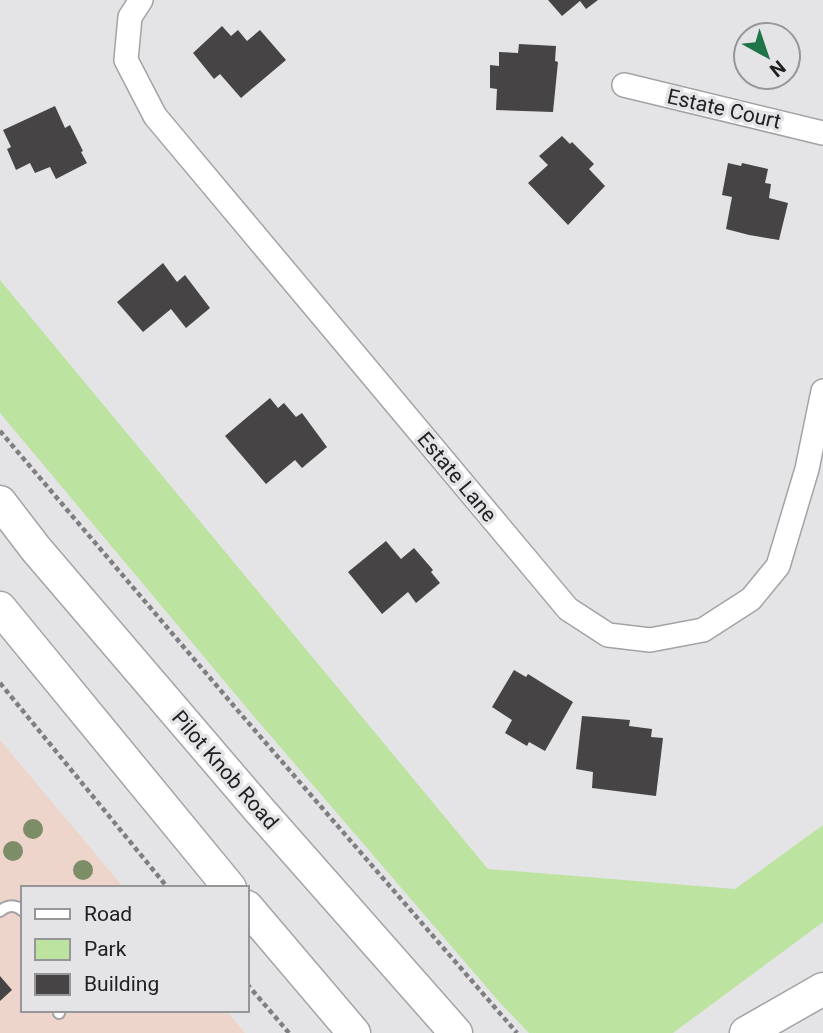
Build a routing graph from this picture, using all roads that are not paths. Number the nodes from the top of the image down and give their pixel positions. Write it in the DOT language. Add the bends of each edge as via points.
graph roads {
  1 [pos="141,0"];
  2 [pos="624,85"];
  3 [pos="823,133"];
  4 [pos="823,391"];
  5 [pos="0,502"];
  6 [pos="0,608"];
  7 [pos="228,886"];
  8 [pos="248,908"];
  9 [pos="21,910"];
  10 [pos="0,911"];
  11 [pos="317,989"];
  12 [pos="823,991"];
  13 [pos="346,1033"];
  14 [pos="354,1033"];
  15 [pos="456,1033"];
  16 [pos="746,1033"];
  17 [pos="768,1033"];
  1 -- 4 [label="street, Estate Lane" via="130,17 127,60 155,116 568,610 608,635 650,640 703,630 751,598 778,566 807,469"];
  2 -- 3 [label="street, Estate Court"];
  5 -- 15 [label="main road, Pilot Knob Road" via="261,812"];
  6 -- 7 [label="main road"];
  8 -- 11 [label="main road"];
  9 -- 10 [label="lane" via="14,906"];
  11 -- 13 [label="main road"];
  11 -- 14 [label="main road"];
  12 -- 16 [label="main road"];
  12 -- 17 [label="main road"];
}
